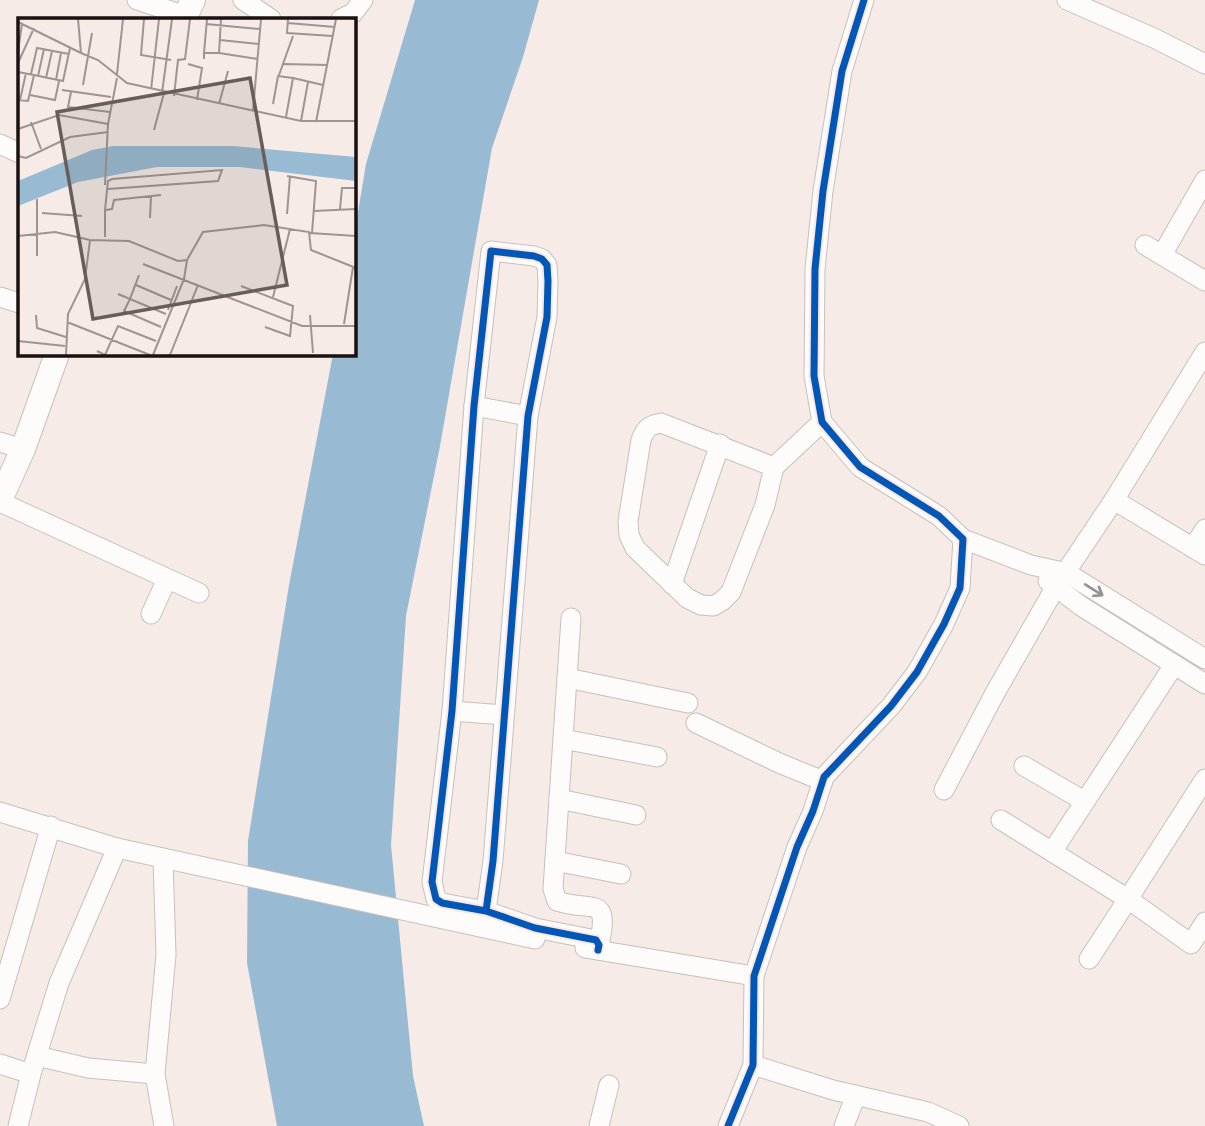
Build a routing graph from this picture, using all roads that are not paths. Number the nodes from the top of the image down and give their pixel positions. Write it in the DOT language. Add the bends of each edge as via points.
graph roads {
  1 [pos="136,0"];
  2 [pos="243,0"];
  3 [pos="363,0"];
  4 [pos="864,0"];
  5 [pos="1068,0"];
  6 [pos="188,12"];
  7 [pos="270,18"];
  8 [pos="343,18"];
  9 [pos="1205,64"];
  10 [pos="0,144"];
  11 [pos="18,153"];
  12 [pos="1205,180"];
  13 [pos="1144,245"];
  14 [pos="1162,255"];
  15 [pos="1205,281"];
  16 [pos="0,297"];
  17 [pos="18,303"];
  18 [pos="1205,352"];
  19 [pos="56,355"];
  20 [pos="474,406"];
  21 [pos="528,416"];
  22 [pos="822,422"];
  23 [pos="720,444"];
  24 [pos="11,445"];
  25 [pos="774,467"];
  26 [pos="1114,500"];
  27 [pos="0,501"];
  28 [pos="1205,529"];
  29 [pos="963,539"];
  30 [pos="1199,552"];
  31 [pos="167,579"];
  32 [pos="1061,581"];
  33 [pos="672,584"];
  34 [pos="199,593"];
  35 [pos="151,614"];
  36 [pos="571,618"];
  37 [pos="1205,659"];
  38 [pos="1174,665"];
  39 [pos="567,678"];
  40 [pos="1205,684"];
  41 [pos="688,703"];
  42 [pos="452,711"];
  43 [pos="504,715"];
  44 [pos="696,723"];
  45 [pos="563,739"];
  46 [pos="657,757"];
  47 [pos="1024,766"];
  48 [pos="1205,779"];
  49 [pos="823,781"];
  50 [pos="944,790"];
  51 [pos="559,799"];
  52 [pos="1084,801"];
  53 [pos="0,812"];
  54 [pos="636,815"];
  55 [pos="1001,820"];
  56 [pos="51,826"];
  57 [pos="117,848"];
  58 [pos="1052,852"];
  59 [pos="163,859"];
  60 [pos="555,861"];
  61 [pos="621,874"];
  62 [pos="1128,899"];
  63 [pos="486,911"];
  64 [pos="1205,922"];
  65 [pos="599,947"];
  66 [pos="1198,949"];
  67 [pos="1089,959"];
  68 [pos="754,976"];
  69 [pos="0,999"];
  70 [pos="0,1064"];
  71 [pos="34,1065"];
  72 [pos="753,1065"];
  73 [pos="155,1074"];
  74 [pos="609,1085"];
  75 [pos="856,1095"];
  76 [pos="18,1126"];
  77 [pos="164,1126"];
  78 [pos="599,1126"];
  79 [pos="728,1126"];
  80 [pos="844,1126"];
  81 [pos="959,1126"];
  1 -- 6 [label="street"];
  2 -- 7 [label="street"];
  3 -- 8 [label="street" via="354,13"];
  4 -- 22 [label="street" via="842,71 814,269 814,376"];
  5 -- 9 [label="street"];
  10 -- 11 [label="street"];
  12 -- 14 [label="street"];
  13 -- 14 [label="street"];
  14 -- 15 [label="street"];
  16 -- 17 [label="street"];
  18 -- 26 [label="street"];
  19 -- 24 [label="main road"];
  20 -- 21 [label="street"];
  20 -- 21 [label="street" via="491,251 534,256 547,265 547,317"];
  20 -- 42 [label="street"];
  21 -- 43 [label="street"];
  22 -- 25 [label="street"];
  22 -- 29 [label="street" via="860,467 939,516"];
  23 -- 25 [label="street"];
  23 -- 33 [label="street"];
  23 -- 33 [label="street" via="661,423 651,424 640,440 629,535 635,548"];
  24 -- 27 [label="main road"];
  25 -- 33 [label="street" via="765,505 730,592 713,606 701,605"];
  26 -- 30 [label="street"];
  26 -- 32 [label="street"];
  27 -- 31 [label="street"];
  28 -- 30 [label="street"];
  29 -- 32 [label="street"];
  29 -- 49 [label="street" via="960,588 917,672"];
  31 -- 34 [label="street"];
  31 -- 35 [label="street"];
  32 -- 37 [label="street, one-way"];
  32 -- 38 [label="street"];
  32 -- 50 [label="street"];
  36 -- 39 [label="street"];
  38 -- 40 [label="street"];
  38 -- 52 [label="street"];
  39 -- 41 [label="street"];
  39 -- 45 [label="street"];
  42 -- 43 [label="street"];
  42 -- 63 [label="street" via="433,889 442,903"];
  43 -- 63 [label="street"];
  44 -- 49 [label="street"];
  45 -- 46 [label="street"];
  45 -- 51 [label="street"];
  47 -- 52 [label="street"];
  48 -- 62 [label="street"];
  49 -- 68 [label="street"];
  51 -- 54 [label="street"];
  51 -- 60 [label="street"];
  52 -- 58 [label="street"];
  53 -- 56 [label="street"];
  55 -- 58 [label="street"];
  56 -- 57 [label="street"];
  56 -- 69 [label="street"];
  57 -- 59 [label="street"];
  57 -- 71 [label="street" via="59,983"];
  58 -- 62 [label="street"];
  59 -- 65 [label="street" via="540,940"];
  59 -- 73 [label="street" via="166,955"];
  60 -- 61 [label="street"];
  60 -- 65 [label="street" via="556,900 601,912 604,921"];
  62 -- 66 [label="street"];
  62 -- 67 [label="street"];
  63 -- 65 [label="street" via="535,928 596,940"];
  64 -- 66 [label="street"];
  65 -- 68 [label="street"];
  68 -- 72 [label="street"];
  70 -- 71 [label="street"];
  71 -- 73 [label="street"];
  71 -- 76 [label="street"];
  72 -- 75 [label="street"];
  72 -- 79 [label="street"];
  73 -- 77 [label="street"];
  74 -- 78 [label="street"];
  75 -- 80 [label="street"];
  75 -- 81 [label="street" via="928,1112"];
}
